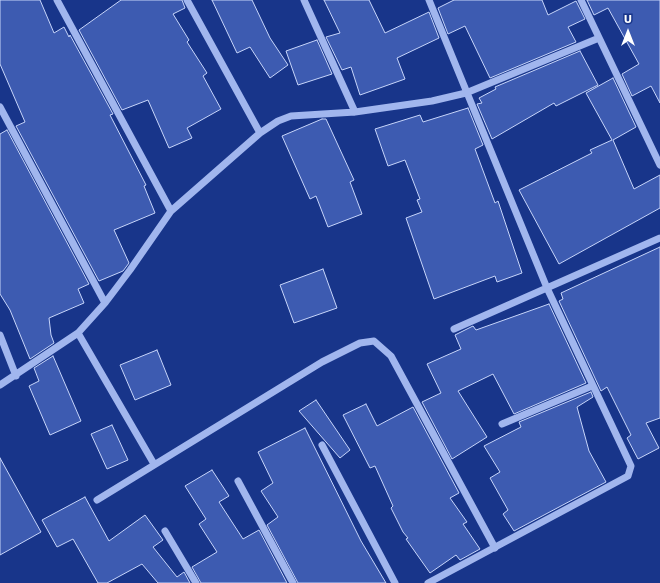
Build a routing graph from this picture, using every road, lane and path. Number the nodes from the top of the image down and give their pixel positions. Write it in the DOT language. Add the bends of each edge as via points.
graph roads {
  1 [pos="57,0"];
  2 [pos="187,0"];
  3 [pos="304,0"];
  4 [pos="429,0"];
  5 [pos="581,0"];
  6 [pos="599,38"];
  7 [pos="466,93"];
  8 [pos="0,107"];
  9 [pos="355,112"];
  10 [pos="260,133"];
  11 [pos="660,165"];
  12 [pos="171,211"];
  13 [pos="660,238"];
  14 [pos="547,288"];
  15 [pos="105,304"];
  16 [pos="454,329"];
  17 [pos="78,333"];
  18 [pos="0,335"];
  19 [pos="16,376"];
  20 [pos="0,385"];
  21 [pos="592,386"];
  22 [pos="502,424"];
  23 [pos="322,445"];
  24 [pos="154,464"];
  25 [pos="238,481"];
  26 [pos="97,500"];
  27 [pos="165,531"];
  28 [pos="495,548"];
  29 [pos="196,583"];
  30 [pos="292,583"];
  31 [pos="395,583"];
  32 [pos="428,583"];
  1 -- 12 [label="street"];
  2 -- 10 [label="street"];
  3 -- 9 [label="street"];
  4 -- 7 [label="street"];
  5 -- 6 [label="street"];
  6 -- 7 [label="street"];
  6 -- 11 [label="street"];
  7 -- 9 [label="street" via="432,101"];
  7 -- 14 [label="street"];
  8 -- 15 [label="street"];
  9 -- 10 [label="street" via="291,116 278,120"];
  10 -- 12 [label="street"];
  12 -- 15 [label="street"];
  13 -- 14 [label="street"];
  14 -- 16 [label="street"];
  14 -- 21 [label="street"];
  15 -- 17 [label="street"];
  17 -- 19 [label="street"];
  17 -- 24 [label="street"];
  18 -- 19 [label="street"];
  19 -- 20 [label="street"];
  21 -- 22 [label="street"];
  21 -- 28 [label="street" via="629,459 628,476"];
  23 -- 31 [label="street"];
  24 -- 26 [label="street"];
  24 -- 28 [label="street" via="322,362 360,343 374,341 391,356"];
  25 -- 30 [label="street"];
  27 -- 29 [label="street"];
  28 -- 32 [label="street"];
}
